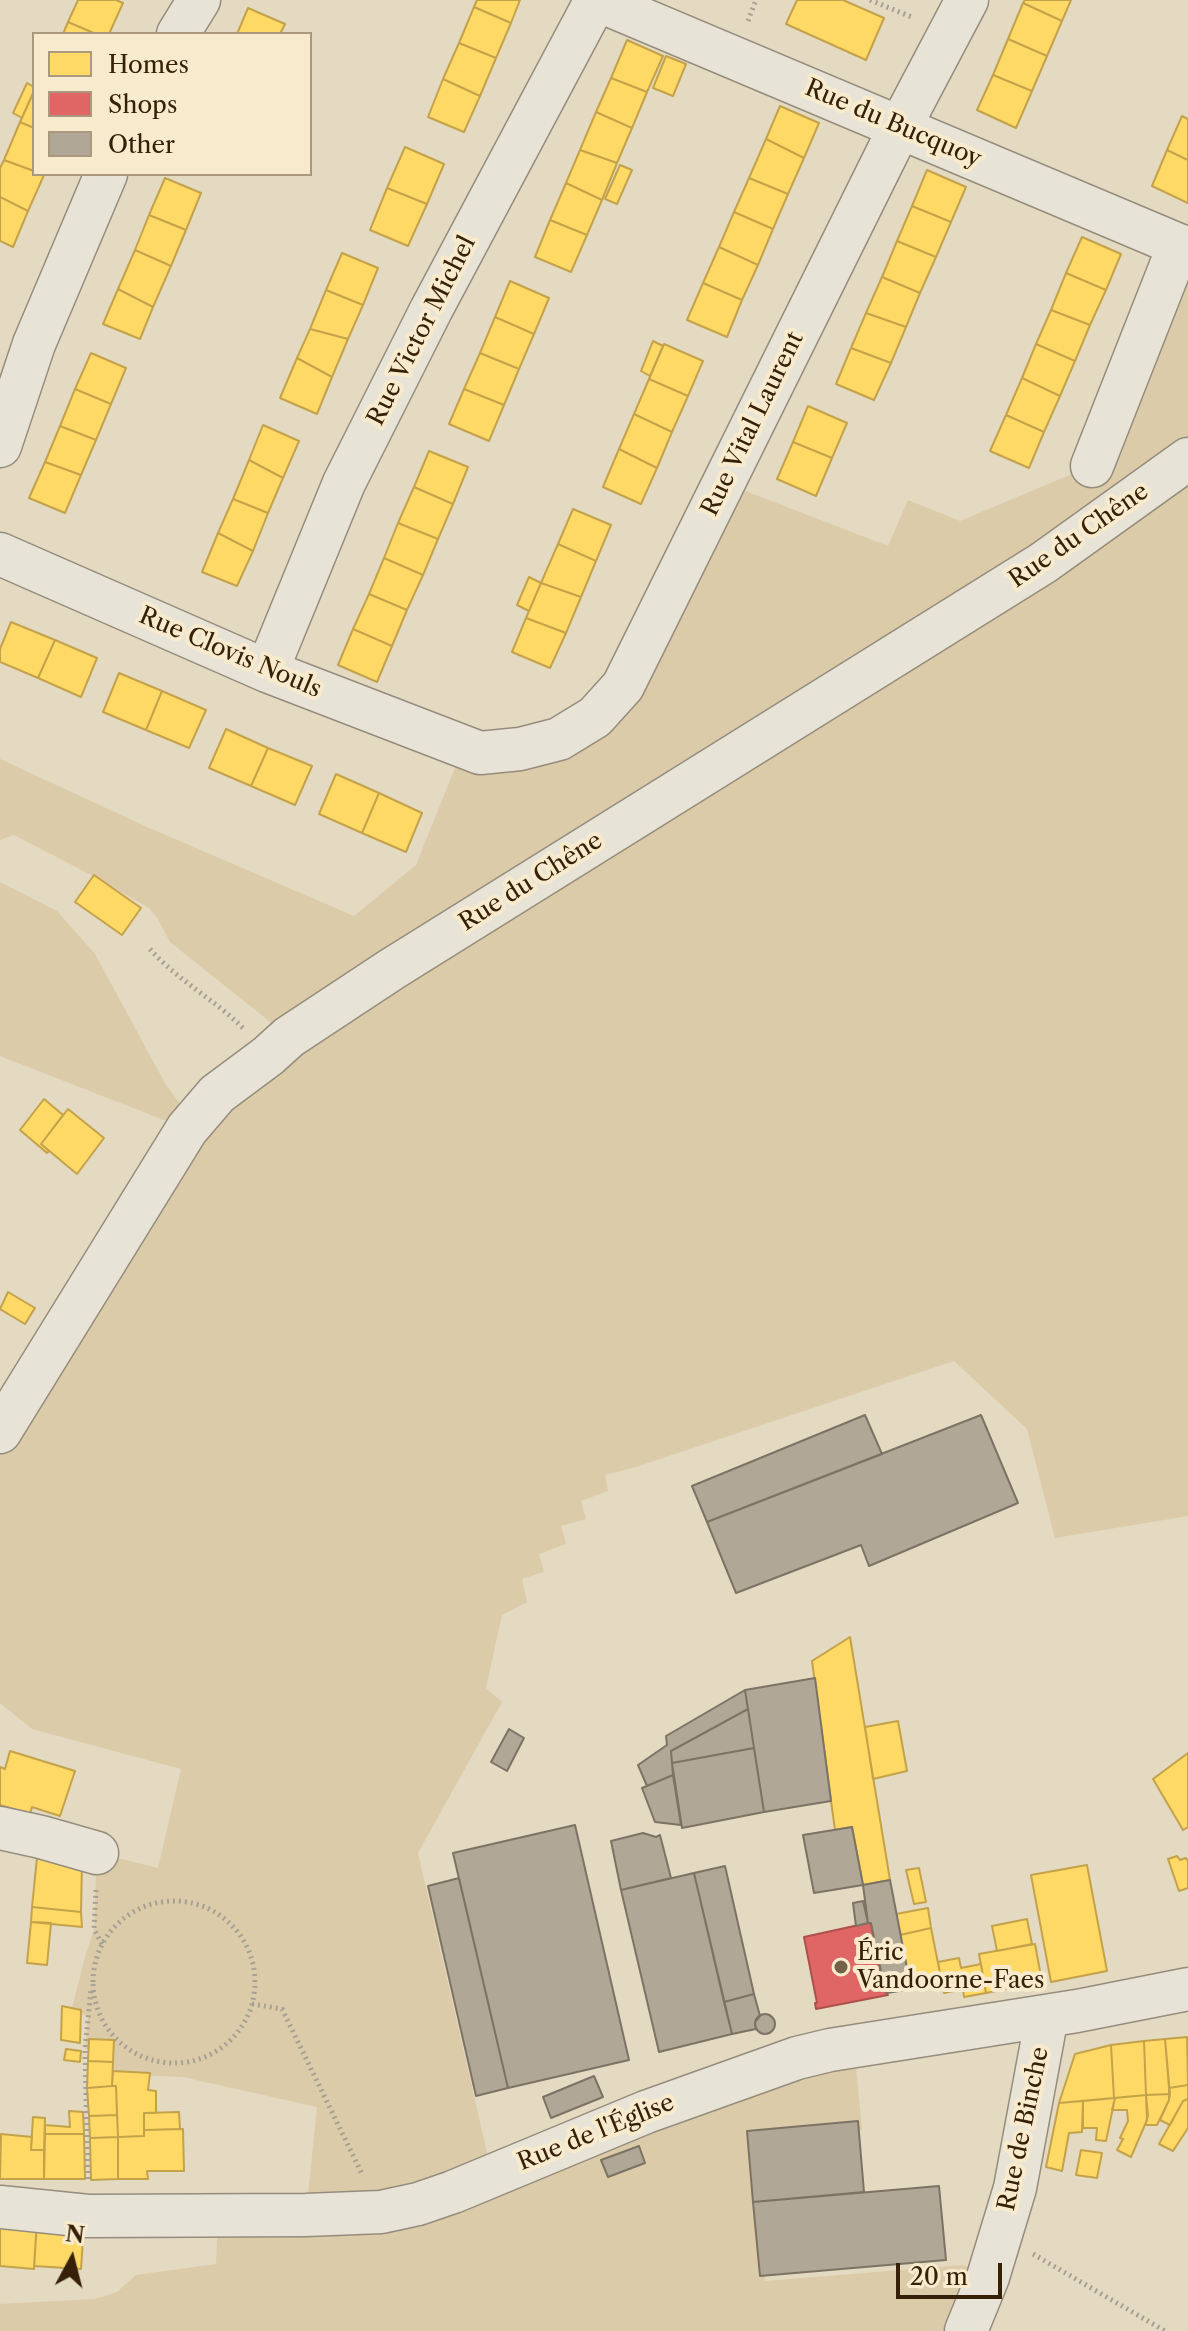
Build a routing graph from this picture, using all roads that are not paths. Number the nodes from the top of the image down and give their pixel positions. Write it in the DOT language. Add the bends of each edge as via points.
graph roads {
  1 [pos="199,0"];
  2 [pos="597,0"];
  3 [pos="958,16"];
  4 [pos="179,32"];
  5 [pos="900,127"];
  6 [pos="105,176"];
  7 [pos="1183,247"];
  8 [pos="0,446"];
  9 [pos="1188,459"];
  10 [pos="1092,466"];
  11 [pos="0,554"];
  12 [pos="267,671"];
  13 [pos="463,748"];
  14 [pos="0,1432"];
  15 [pos="0,1828"];
  16 [pos="97,1853"];
  17 [pos="1188,1989"];
  18 [pos="1047,2016"];
  19 [pos="0,2207"];
  20 [pos="966,2331"];
  1 -- 4 [label="street"];
  2 -- 5 [label="street, Rue du Bucquoy"];
  2 -- 12 [label="street, Rue Victor Michel" via="344,483"];
  3 -- 5 [label="street, Rue Vital Laurent"];
  5 -- 7 [label="street, Rue du Bucquoy"];
  5 -- 13 [label="street, Rue Vital Laurent" via="623,686 595,717 559,739 502,753"];
  6 -- 8 [label="street" via="34,344"];
  7 -- 10 [label="street"];
  9 -- 14 [label="street, Rue du Chêne" via="1043,563 289,1037 217,1094 187,1129"];
  11 -- 12 [label="street, Rue Clovis Nouls"];
  12 -- 13 [label="street, Rue Clovis Nouls"];
  15 -- 16 [label="street"];
  17 -- 18 [label="street, Rue de l'Église"];
  18 -- 19 [label="street, Rue de l'Église" via="797,2058 646,2112 453,2192 381,2212 88,2216"];
  18 -- 20 [label="street, Rue de Binche" via="1020,2166 1002,2235"];
}
